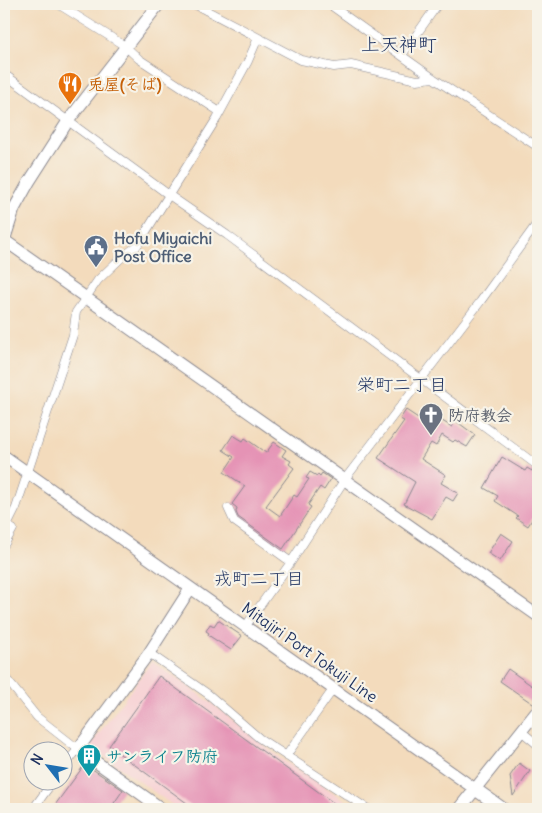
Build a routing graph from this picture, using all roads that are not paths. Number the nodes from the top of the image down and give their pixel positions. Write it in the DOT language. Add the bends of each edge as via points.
graph roads {
  1 [pos="58,4"];
  2 [pos="159,4"];
  3 [pos="194,4"];
  4 [pos="329,4"];
  5 [pos="438,4"];
  6 [pos="258,38"];
  7 [pos="125,46"];
  8 [pos="402,55"];
  9 [pos="4,74"];
  10 [pos="433,78"];
  11 [pos="220,112"];
  12 [pos="68,121"];
  13 [pos="538,147"];
  14 [pos="169,195"];
  15 [pos="538,222"];
  16 [pos="535,233"];
  17 [pos="4,240"];
  18 [pos="86,297"];
  19 [pos="421,380"];
  20 [pos="4,456"];
  21 [pos="538,466"];
  22 [pos="27,472"];
  23 [pos="345,479"];
  24 [pos="228,508"];
  25 [pos="4,545"];
  26 [pos="291,562"];
  27 [pos="190,589"];
  28 [pos="538,616"];
  29 [pos="245,627"];
  30 [pos="149,653"];
  31 [pos="4,676"];
  32 [pos="334,688"];
  33 [pos="538,710"];
  34 [pos="521,731"];
  35 [pos="538,745"];
  36 [pos="78,749"];
  37 [pos="72,756"];
  38 [pos="286,756"];
  39 [pos="475,789"];
  40 [pos="47,790"];
  41 [pos="33,809"];
  42 [pos="162,809"];
  43 [pos="368,809"];
  44 [pos="460,809"];
  45 [pos="504,809"];
  1 -- 7 [label="street"];
  2 -- 7 [label="street"];
  3 -- 6 [label="street"];
  4 -- 8 [label="street"];
  5 -- 8 [label="street"];
  6 -- 10 [label="street" via="301,60 317,64 334,67 352,65 417,80"];
  6 -- 11 [label="street"];
  7 -- 11 [label="street" via="139,59"];
  7 -- 12 [label="street"];
  8 -- 10 [label="street"];
  9 -- 12 [label="street"];
  10 -- 13 [label="street"];
  11 -- 14 [label="street"];
  12 -- 14 [label="street"];
  12 -- 17 [label="street" via="14,209"];
  14 -- 18 [label="street" via="137,246 98,280"];
  14 -- 19 [label="street"];
  15 -- 16 [label="street"];
  16 -- 19 [label="street"];
  17 -- 18 [label="street"];
  18 -- 22 [label="street" via="76,312 73,335"];
  18 -- 23 [label="street"];
  19 -- 21 [label="street"];
  19 -- 23 [label="street"];
  20 -- 22 [label="street, Mitajiri Port Tokuji Line"];
  22 -- 25 [label="street"];
  22 -- 27 [label="street, Mitajiri Port Tokuji Line"];
  23 -- 26 [label="street"];
  23 -- 28 [label="street"];
  24 -- 26 [label="street" via="234,522"];
  26 -- 29 [label="street"];
  27 -- 29 [label="street, Mitajiri Port Tokuji Line"];
  27 -- 30 [label="street"];
  29 -- 32 [label="street, Mitajiri Port Tokuji Line"];
  30 -- 36 [label="street"];
  30 -- 38 [label="street" via="208,694 259,738"];
  31 -- 36 [label="street" via="37,717"];
  32 -- 38 [label="street"];
  32 -- 39 [label="street, Mitajiri Port Tokuji Line"];
  33 -- 34 [label="street"];
  34 -- 35 [label="street"];
  34 -- 39 [label="street"];
  36 -- 37 [label="street"];
  36 -- 42 [label="street"];
  38 -- 43 [label="street"];
  39 -- 44 [label="main road"];
  39 -- 45 [label="main road"];
  40 -- 41 [label="street"];
}
